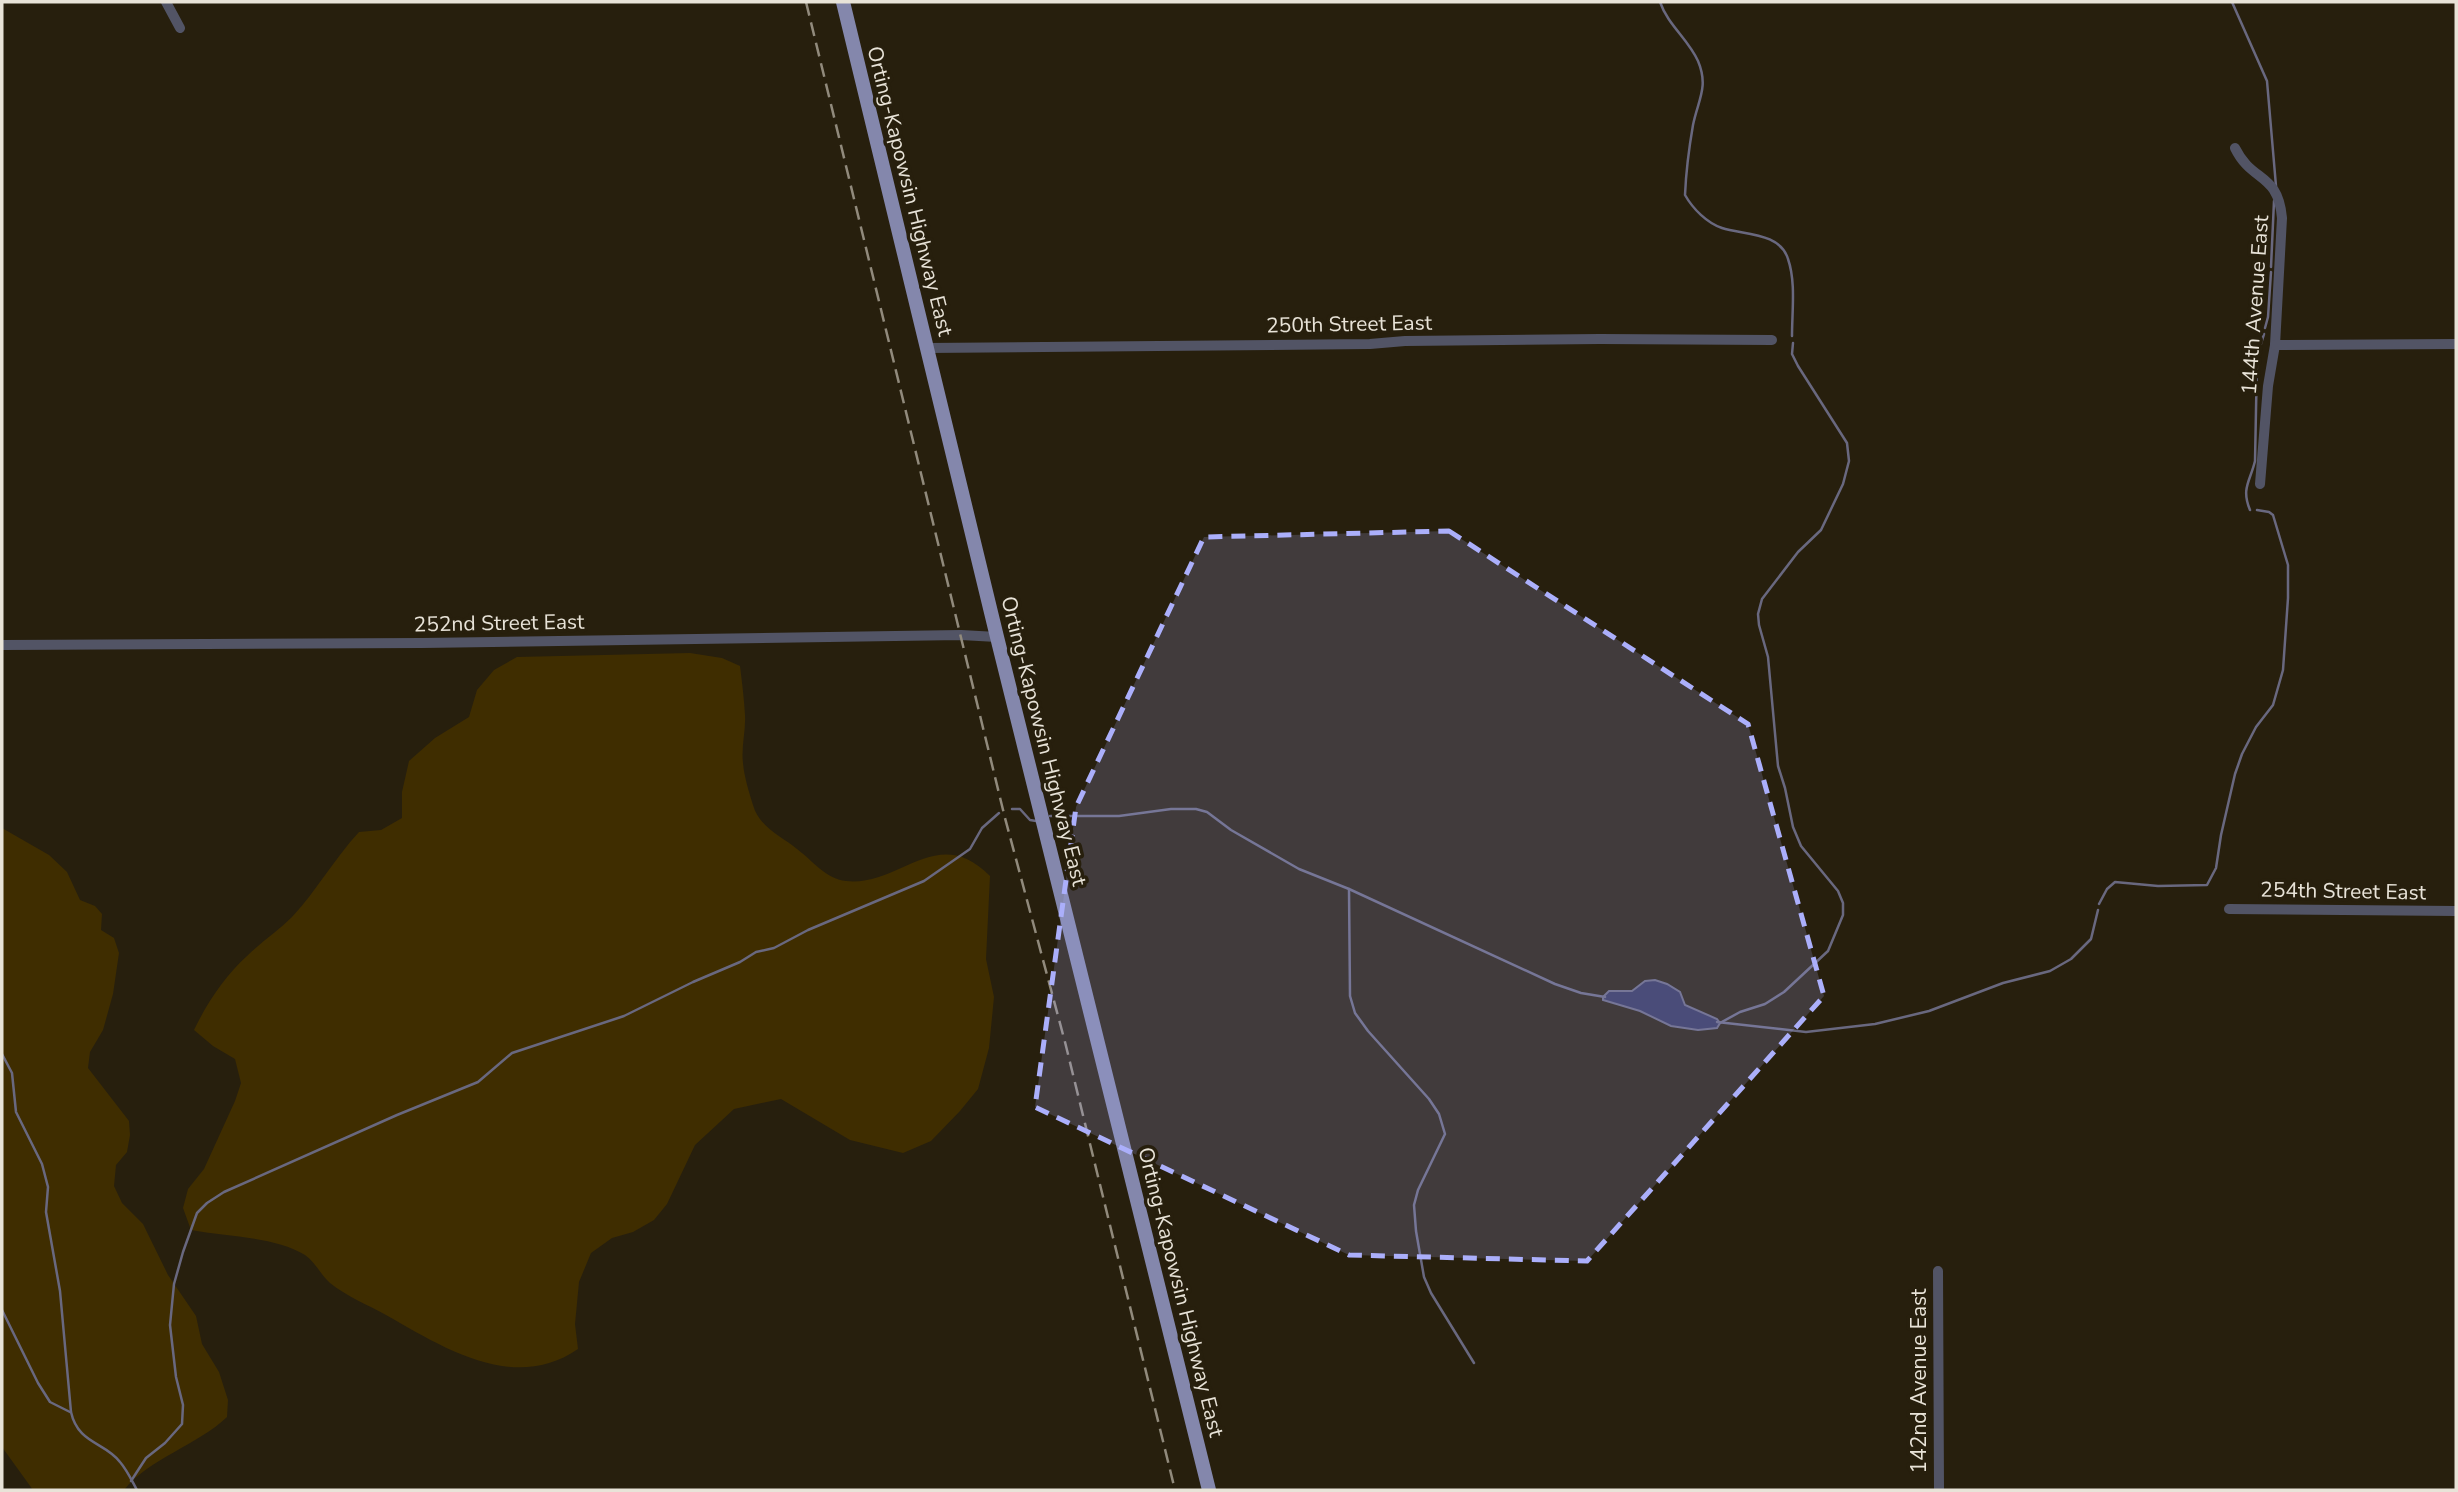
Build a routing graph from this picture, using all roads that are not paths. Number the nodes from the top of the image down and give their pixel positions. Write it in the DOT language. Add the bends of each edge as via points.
graph roads {
  1 [pos="166,2"];
  2 [pos="843,2"];
  3 [pos="180,28"];
  4 [pos="2235,148"];
  5 [pos="1772,340"];
  6 [pos="2456,344"];
  7 [pos="2275,345"];
  8 [pos="927,348"];
  9 [pos="2260,484"];
  10 [pos="997,637"];
  11 [pos="2,645"];
  12 [pos="2229,909"];
  13 [pos="2456,912"];
  14 [pos="1938,1271"];
  15 [pos="1209,1490"];
  16 [pos="1939,1490"];
  1 -- 3 [label="street"];
  2 -- 8 [label="main road, Orting-Kapowsin Highway East"];
  4 -- 7 [label="street, 144th Avenue East" via="2246,167 2274,187 2281,203"];
  5 -- 8 [label="street, 250th Street East"];
  6 -- 7 [label="street"];
  7 -- 9 [label="street, 144th Avenue East"];
  8 -- 10 [label="main road, Orting-Kapowsin Highway East"];
  10 -- 11 [label="street, 252nd Street East"];
  10 -- 15 [label="main road, Orting-Kapowsin Highway East"];
  12 -- 13 [label="street, 254th Street East"];
  14 -- 16 [label="street, 142nd Avenue East"];
}
